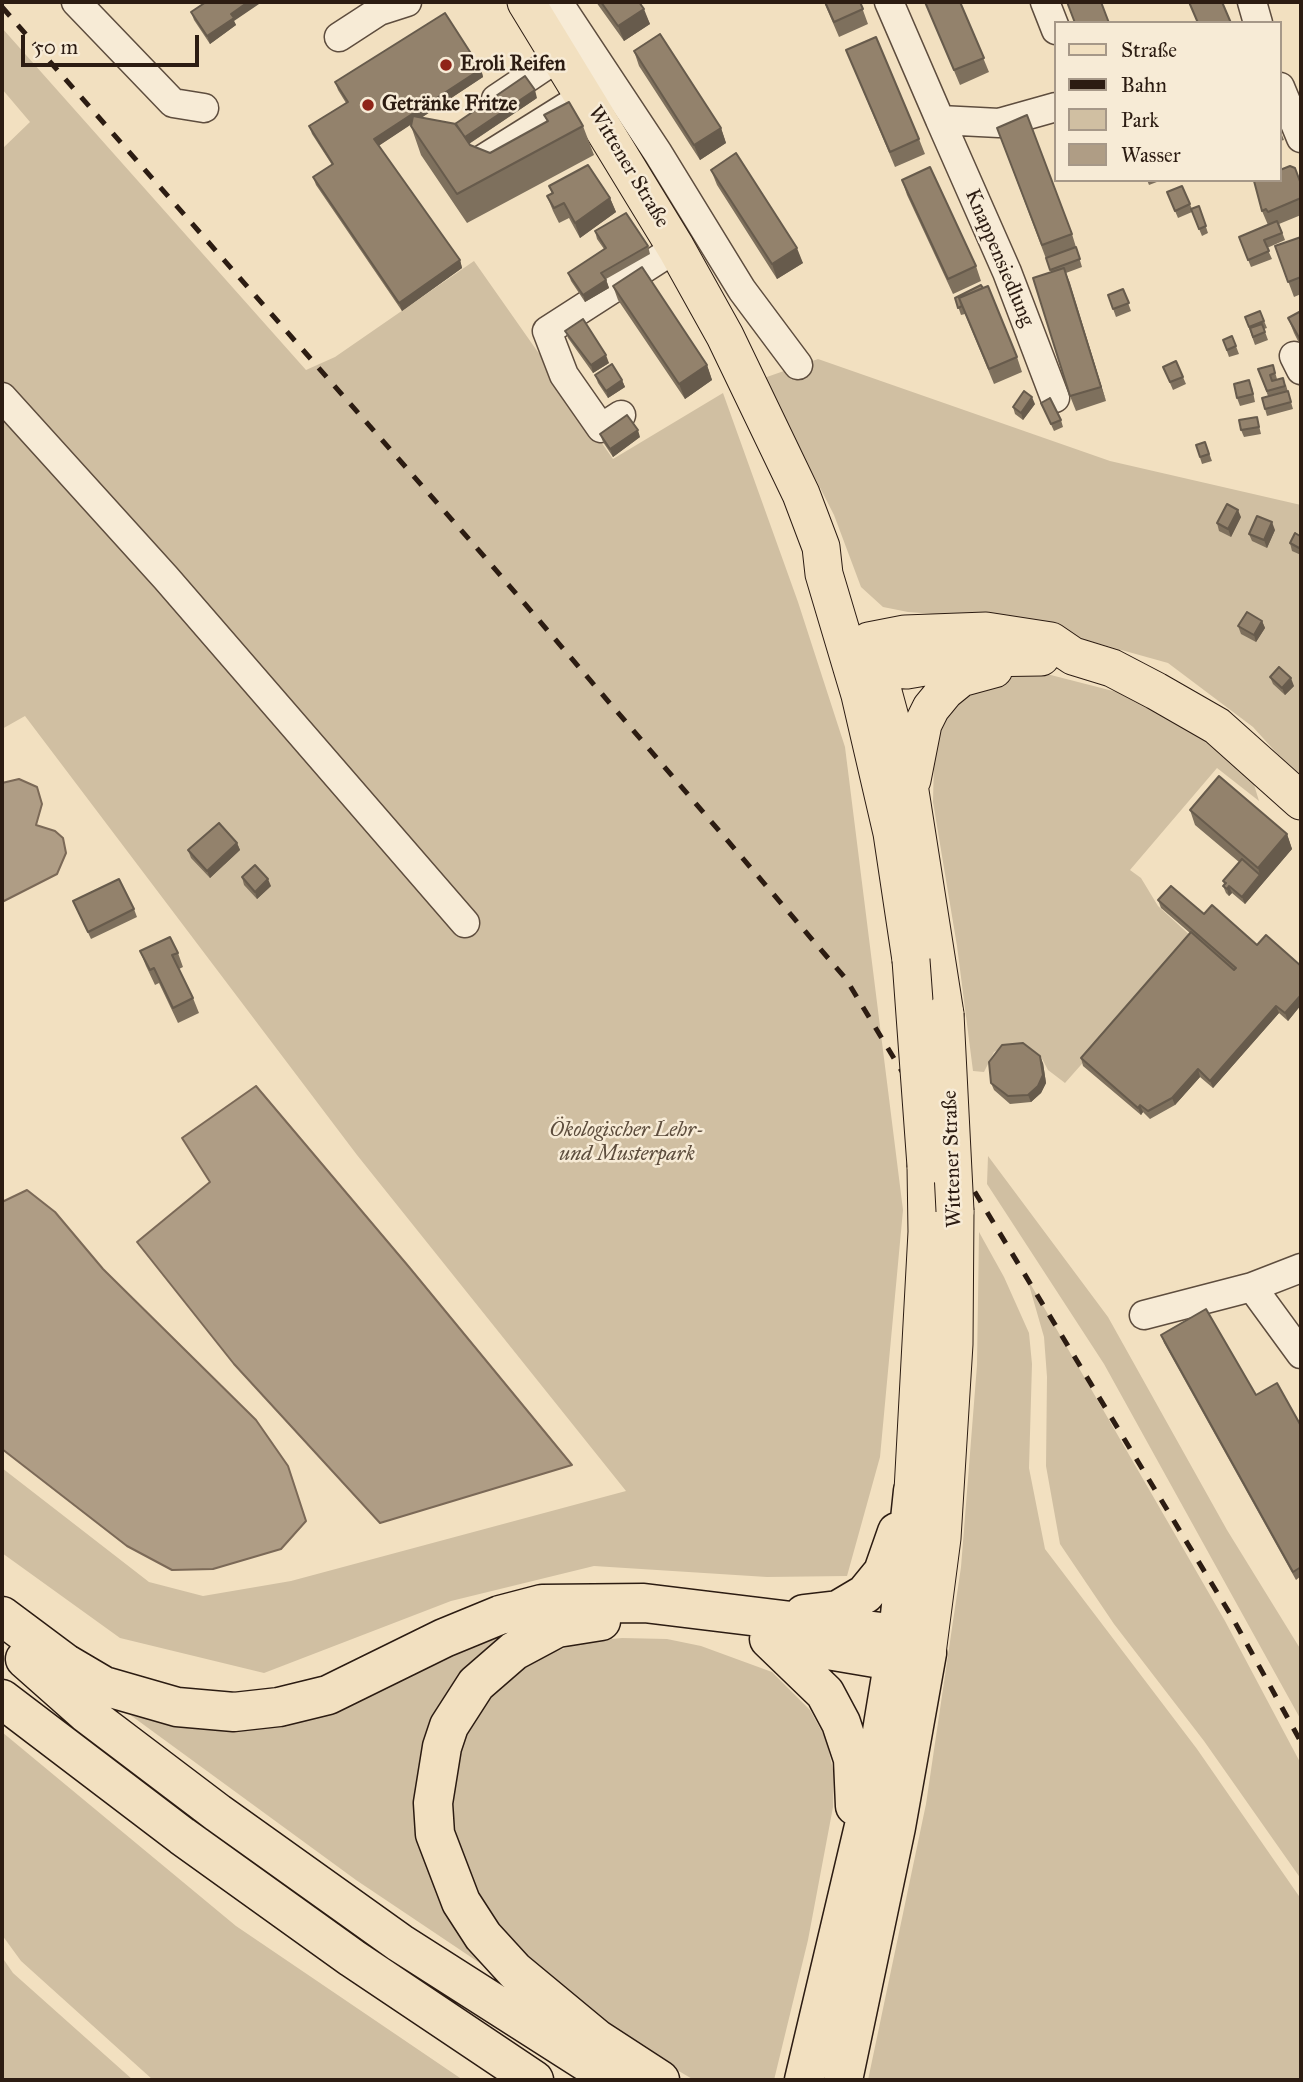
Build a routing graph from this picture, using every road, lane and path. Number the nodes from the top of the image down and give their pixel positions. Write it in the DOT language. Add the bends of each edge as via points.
graph roads {
  1 [pos="76,2"];
  2 [pos="407,2"];
  3 [pos="526,2"];
  4 [pos="558,2"];
  5 [pos="889,2"];
  6 [pos="1045,2"];
  7 [pos="1252,2"];
  8 [pos="1257,21"];
  9 [pos="1054,25"];
  10 [pos="339,37"];
  11 [pos="561,56"];
  12 [pos="1282,92"];
  13 [pos="204,107"];
  14 [pos="1054,108"];
  15 [pos="474,114"];
  16 [pos="569,116"];
  17 [pos="940,120"];
  18 [pos="1301,138"];
  19 [pos="483,159"];
  20 [pos="676,248"];
  21 [pos="743,290"];
  22 [pos="725,336"];
  23 [pos="798,365"];
  24 [pos="2,397"];
  25 [pos="1055,398"];
  26 [pos="621,415"];
  27 [pos="1073,656"];
  28 [pos="1034,657"];
  29 [pos="866,659"];
  30 [pos="910,792"];
  31 [pos="1301,800"];
  32 [pos="465,923"];
  33 [pos="1301,1268"];
  34 [pos="1252,1287"];
  35 [pos="1144,1315"];
  36 [pos="1301,1354"];
  37 [pos="913,1491"];
  38 [pos="2,1616"];
  39 [pos="770,1628"];
  40 [pos="2,1639"];
  41 [pos="906,1649"];
  42 [pos="2,1699"];
  43 [pos="852,1883"];
  44 [pos="534,2080"];
  45 [pos="615,2080"];
  46 [pos="660,2080"];
  47 [pos="804,2080"];
  48 [pos="843,2080"];
  1 -- 13 [label="street" via="173,103"];
  2 -- 10 [label="street" via="379,11"];
  3 -- 11 [label="main road, Wittener Straße"];
  4 -- 21 [label="street, Wittener Straße"];
  5 -- 17 [label="street, Knappensiedlung"];
  6 -- 9 [label="street"];
  7 -- 8 [label="street"];
  11 -- 15 [label="street"];
  11 -- 16 [label="main road, Wittener Straße"];
  12 -- 18 [label="street"];
  14 -- 17 [label="street" via="999,123"];
  16 -- 19 [label="street"];
  16 -- 20 [label="main road, Wittener Straße"];
  17 -- 25 [label="street, Knappensiedlung" via="1007,272"];
  20 -- 22 [label="main road, Wittener Straße"];
  20 -- 26 [label="street" via="547,331 564,375 601,428"];
  21 -- 22 [label="street"];
  21 -- 23 [label="street, Wittener Straße"];
  22 -- 29 [label="main road, Wittener Straße" via="801,494 821,547 839,567"];
  24 -- 32 [label="street" via="166,578"];
  27 -- 28 [label="main road"];
  27 -- 29 [label="main road" via="1051,641 986,631 905,634"];
  27 -- 31 [label="main road" via="1112,668 1217,726"];
  28 -- 29 [label="main road" via="977,658 907,670"];
  28 -- 30 [label="main road" via="961,678 945,691 923,724"];
  29 -- 30 [label="main road, Wittener Straße"];
  29 -- 37 [label="main road, Wittener Straße, bridge" via="911,960 926,1166 927,1233"];
  30 -- 41 [label="main road, Wittener Straße, bridge" via="945,1014 955,1211 954,1344 942,1538"];
  33 -- 34 [label="street"];
  34 -- 35 [label="street"];
  34 -- 36 [label="street"];
  37 -- 39 [label="highway" via="883,1572 865,1594 838,1610"];
  37 -- 41 [label="highway"];
  38 -- 39 [label="highway" via="104,1686 177,1707 234,1712 328,1695 500,1615 542,1604 644,1603"];
  39 -- 41 [label="highway"];
  39 -- 43 [label="highway" via="825,1693 853,1759"];
  39 -- 46 [label="highway" via="614,1619 557,1628 514,1651 476,1684 449,1726 442,1747 433,1803 435,1834 461,1902 483,1936 558,2009"];
  40 -- 45 [label="highway" via="86,1713 218,1813 400,1942"];
  41 -- 43 [label="highway"];
  41 -- 48 [label="highway" via="896,1827"];
  42 -- 44 [label="highway" via="352,1958"];
  43 -- 47 [label="highway"];
}
